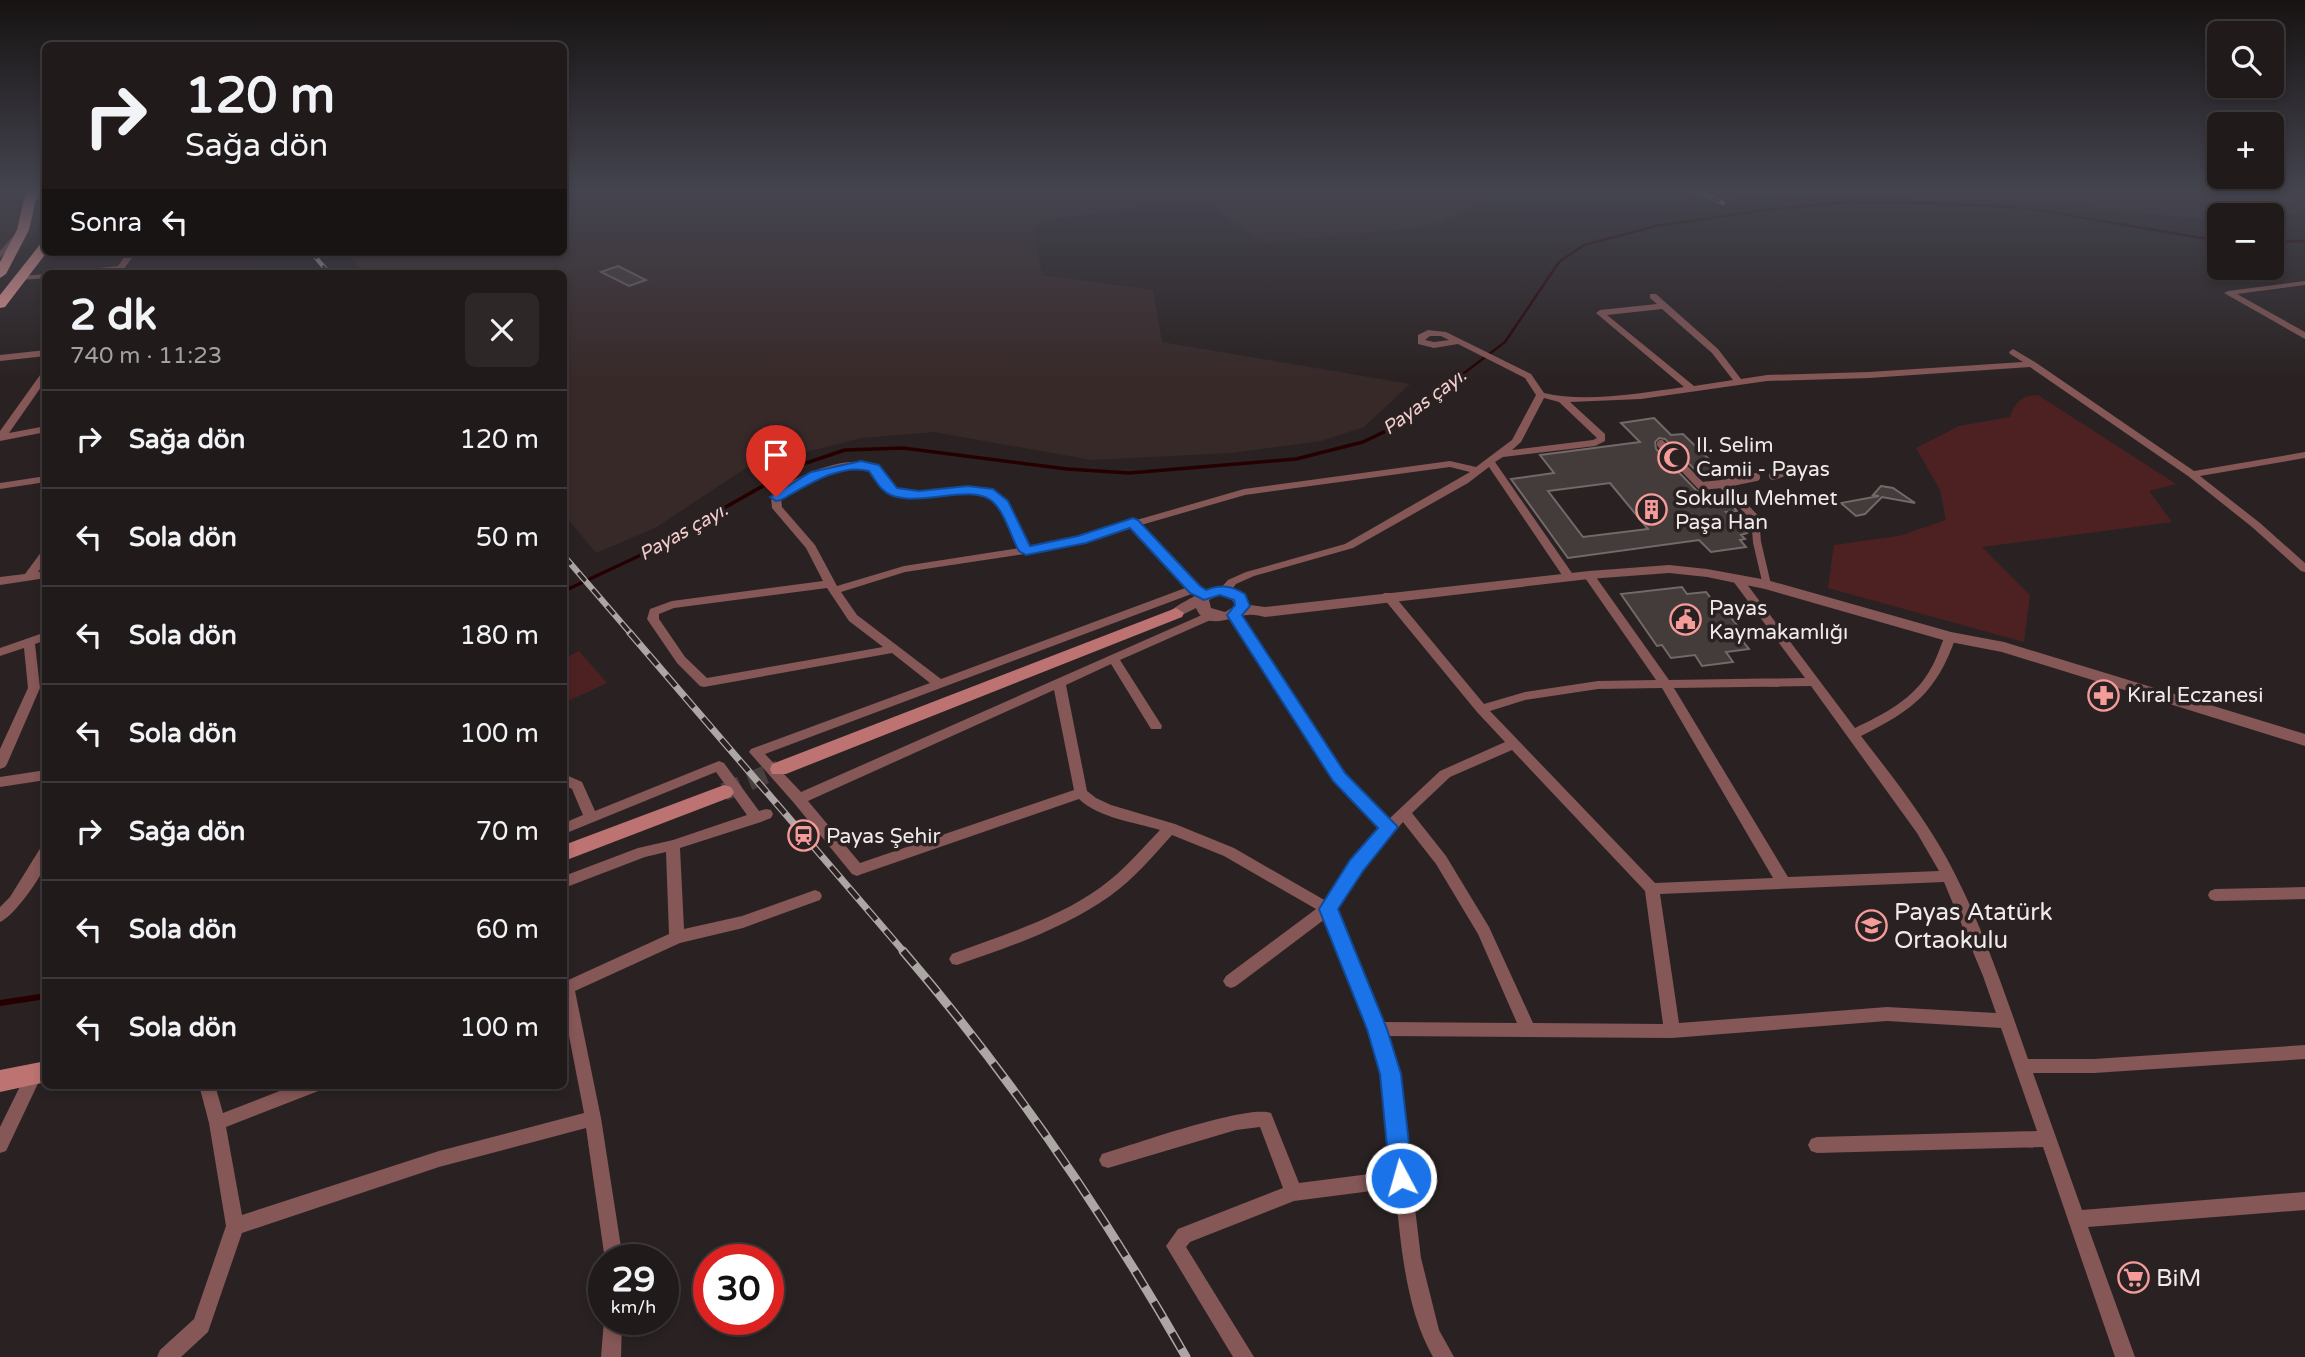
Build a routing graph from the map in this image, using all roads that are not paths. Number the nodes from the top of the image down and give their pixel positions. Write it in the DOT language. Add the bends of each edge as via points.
graph roads {
  1 [pos="11,253"];
  2 [pos="40,253"];
  3 [pos="0,274"];
  4 [pos="42,276"];
  5 [pos="21,278"];
  6 [pos="2305,283"];
  7 [pos="1653,296"];
  8 [pos="0,304"];
  9 [pos="1665,306"];
  10 [pos="2305,336"];
  11 [pos="1457,342"];
  12 [pos="2013,352"];
  13 [pos="42,353"];
  14 [pos="0,358"];
  15 [pos="2032,364"];
  16 [pos="42,379"];
  17 [pos="1738,381"];
  18 [pos="1692,389"];
  19 [pos="1541,395"];
  20 [pos="42,396"];
  21 [pos="27,400"];
  22 [pos="1562,400"];
  23 [pos="42,430"];
  24 [pos="0,438"];
  25 [pos="1661,444"];
  26 [pos="2305,454"];
  27 [pos="1495,458"];
  28 [pos="1478,471"];
  29 [pos="1788,471"];
  30 [pos="2192,474"];
  31 [pos="1773,476"];
  32 [pos="1756,477"];
  33 [pos="42,479"];
  34 [pos="1722,484"];
  35 [pos="0,486"];
  36 [pos="1133,523"];
  37 [pos="1026,551"];
  38 [pos="42,558"];
  39 [pos="2305,569"];
  40 [pos="42,575"];
  41 [pos="1589,575"];
  42 [pos="1568,576"];
  43 [pos="28,577"];
  44 [pos="0,581"];
  45 [pos="1739,581"];
  46 [pos="1767,585"];
  47 [pos="832,587"];
  48 [pos="1225,590"];
  49 [pos="1388,596"];
  50 [pos="1203,602"];
  51 [pos="1238,612"];
  52 [pos="1176,613"];
  53 [pos="42,637"];
  54 [pos="1950,637"];
  55 [pos="29,642"];
  56 [pos="893,649"];
  57 [pos="0,652"];
  58 [pos="1114,658"];
  59 [pos="1059,682"];
  60 [pos="1816,682"];
  61 [pos="940,684"];
  62 [pos="1666,685"];
  63 [pos="1481,709"];
  64 [pos="1156,726"];
  65 [pos="1854,734"];
  66 [pos="2305,740"];
  67 [pos="1515,743"];
  68 [pos="0,764"];
  69 [pos="779,769"];
  70 [pos="42,776"];
  71 [pos="567,781"];
  72 [pos="0,782"];
  73 [pos="724,792"];
  74 [pos="1081,793"];
  75 [pos="799,799"];
  76 [pos="1404,813"];
  77 [pos="591,817"];
  78 [pos="1389,827"];
  79 [pos="567,828"];
  80 [pos="1170,828"];
  81 [pos="673,845"];
  82 [pos="567,852"];
  83 [pos="42,857"];
  84 [pos="1949,876"];
  85 [pos="567,881"];
  86 [pos="1784,884"];
  87 [pos="1652,889"];
  88 [pos="2305,893"];
  89 [pos="2215,895"];
  90 [pos="815,896"];
  91 [pos="1328,909"];
  92 [pos="0,916"];
  93 [pos="677,937"];
  94 [pos="957,959"];
  95 [pos="1231,981"];
  96 [pos="567,988"];
  97 [pos="567,998"];
  98 [pos="2008,1021"];
  99 [pos="1377,1029"];
  100 [pos="1528,1030"];
  101 [pos="1672,1031"];
  102 [pos="2305,1052"];
  103 [pos="2023,1066"];
  104 [pos="40,1073"];
  105 [pos="0,1082"];
  106 [pos="208,1089"];
  107 [pos="304,1089"];
  108 [pos="593,1118"];
  109 [pos="217,1122"];
  110 [pos="2049,1139"];
  111 [pos="0,1145"];
  112 [pos="1817,1145"];
  113 [pos="1108,1160"];
  114 [pos="1401,1178"];
  115 [pos="1294,1192"];
  116 [pos="2305,1201"];
  117 [pos="2077,1220"];
  118 [pos="235,1226"];
  119 [pos="612,1244"];
  120 [pos="612,1335"];
  121 [pos="167,1357"];
  122 [pos="611,1357"];
  123 [pos="1244,1357"];
  124 [pos="1444,1357"];
  125 [pos="2124,1357"];
  1 -- 3 [label="highway"];
  2 -- 5 [label="highway"];
  4 -- 5 [label="street"];
  5 -- 8 [label="highway"];
  6 -- 10 [label="street" via="2228,293"];
  7 -- 9 [label="street"];
  9 -- 17 [label="street" via="1723,360"];
  9 -- 18 [label="street" via="1600,313"];
  11 -- 19 [label="street" via="1528,376"];
  12 -- 15 [label="street"];
  13 -- 14 [label="street"];
  15 -- 17 [label="street"];
  15 -- 30 [label="street"];
  16 -- 21 [label="street"];
  17 -- 18 [label="street"];
  18 -- 22 [label="street"];
  19 -- 22 [label="street"];
  19 -- 27 [label="street" via="1516,442"];
  20 -- 21 [label="street"];
  21 -- 24 [label="street"];
  22 -- 27 [label="street" via="1602,436 1600,442"];
  23 -- 24 [label="street"];
  25 -- 34 [label="street" via="1702,486"];
  26 -- 30 [label="street"];
  27 -- 28 [label="street"];
  27 -- 42 [label="street"];
  28 -- 36 [label="street" via="1454,464 1436,465 1244,492"];
  28 -- 48 [label="street" via="1349,545 1244,577"];
  29 -- 31 [label="street"];
  30 -- 39 [label="street"];
  32 -- 34 [label="street"];
  33 -- 35 [label="street"];
  34 -- 46 [label="street" via="1755,518"];
  36 -- 37 [label="street"];
  36 -- 50 [label="street"];
  37 -- 47 [label="street" via="904,569"];
  37 -- 47 [label="street" via="1001,501 988,492 919,495 893,491 874,468 853,465 815,475 776,497 777,508 811,547"];
  38 -- 43 [label="street"];
  40 -- 43 [label="street"];
  41 -- 42 [label="street"];
  41 -- 45 [label="street" via="1669,569"];
  41 -- 62 [label="street"];
  42 -- 49 [label="street"];
  43 -- 44 [label="street"];
  45 -- 46 [label="street"];
  45 -- 60 [label="street"];
  46 -- 54 [label="street"];
  47 -- 56 [label="street" via="853,618"];
  47 -- 56 [label="street" via="672,605 654,612 653,619 681,660 704,683"];
  48 -- 50 [label="street" via="1213,591"];
  48 -- 51 [label="street" via="1240,598"];
  49 -- 51 [label="street"];
  49 -- 63 [label="street"];
  50 -- 51 [label="street" via="1223,617"];
  50 -- 52 [label="street"];
  50 -- 58 [label="street"];
  50 -- 61 [label="street"];
  51 -- 78 [label="street" via="1339,777"];
  52 -- 69 [label="main road"];
  53 -- 55 [label="street"];
  54 -- 65 [label="street" via="1921,693 1899,712"];
  54 -- 66 [label="street" via="2004,647"];
  55 -- 57 [label="street"];
  55 -- 68 [label="street" via="34,688"];
  56 -- 61 [label="street"];
  58 -- 59 [label="street"];
  58 -- 64 [label="street"];
  59 -- 74 [label="street"];
  59 -- 75 [label="street"];
  60 -- 62 [label="street"];
  60 -- 65 [label="street"];
  61 -- 75 [label="street" via="757,752"];
  62 -- 63 [label="street" via="1598,684 1525,695"];
  62 -- 86 [label="street"];
  63 -- 67 [label="street"];
  65 -- 84 [label="street" via="1922,829"];
  67 -- 76 [label="street" via="1445,774"];
  67 -- 87 [label="street"];
  70 -- 72 [label="street"];
  71 -- 77 [label="street" via="577,786"];
  73 -- 82 [label="main road"];
  74 -- 75 [label="street" via="857,870"];
  74 -- 80 [label="street" via="1107,809"];
  76 -- 78 [label="street"];
  76 -- 100 [label="street" via="1484,931"];
  77 -- 79 [label="street"];
  77 -- 81 [label="street" via="719,766 761,816"];
  78 -- 91 [label="street"];
  80 -- 91 [label="street" via="1229,852"];
  80 -- 94 [label="street" via="1104,893"];
  81 -- 85 [label="street"];
  81 -- 93 [label="street"];
  83 -- 92 [label="street"];
  84 -- 86 [label="street"];
  84 -- 98 [label="street"];
  86 -- 87 [label="street"];
  87 -- 101 [label="street"];
  88 -- 89 [label="street"];
  90 -- 93 [label="street" via="743,922"];
  91 -- 95 [label="street"];
  91 -- 99 [label="street"];
  93 -- 96 [label="street"];
  97 -- 108 [label="street"];
  98 -- 101 [label="street" via="1887,1014"];
  98 -- 103 [label="street"];
  99 -- 100 [label="street"];
  99 -- 114 [label="street" via="1391,1074"];
  100 -- 101 [label="street"];
  102 -- 103 [label="street" via="2094,1066"];
  103 -- 110 [label="street"];
  104 -- 105 [label="main road"];
  104 -- 111 [label="street"];
  106 -- 109 [label="street"];
  107 -- 109 [label="street"];
  108 -- 118 [label="street" via="439,1159"];
  108 -- 119 [label="street"];
  109 -- 118 [label="street"];
  110 -- 112 [label="street"];
  110 -- 117 [label="street"];
  113 -- 115 [label="street" via="1236,1122 1265,1119"];
  114 -- 115 [label="street"];
  114 -- 124 [label="street" via="1412,1258 1430,1333"];
  115 -- 123 [label="street" via="1184,1234 1175,1245"];
  116 -- 117 [label="street"];
  117 -- 125 [label="street"];
  118 -- 121 [label="street" via="201,1325"];
  120 -- 122 [label="street"];
}
